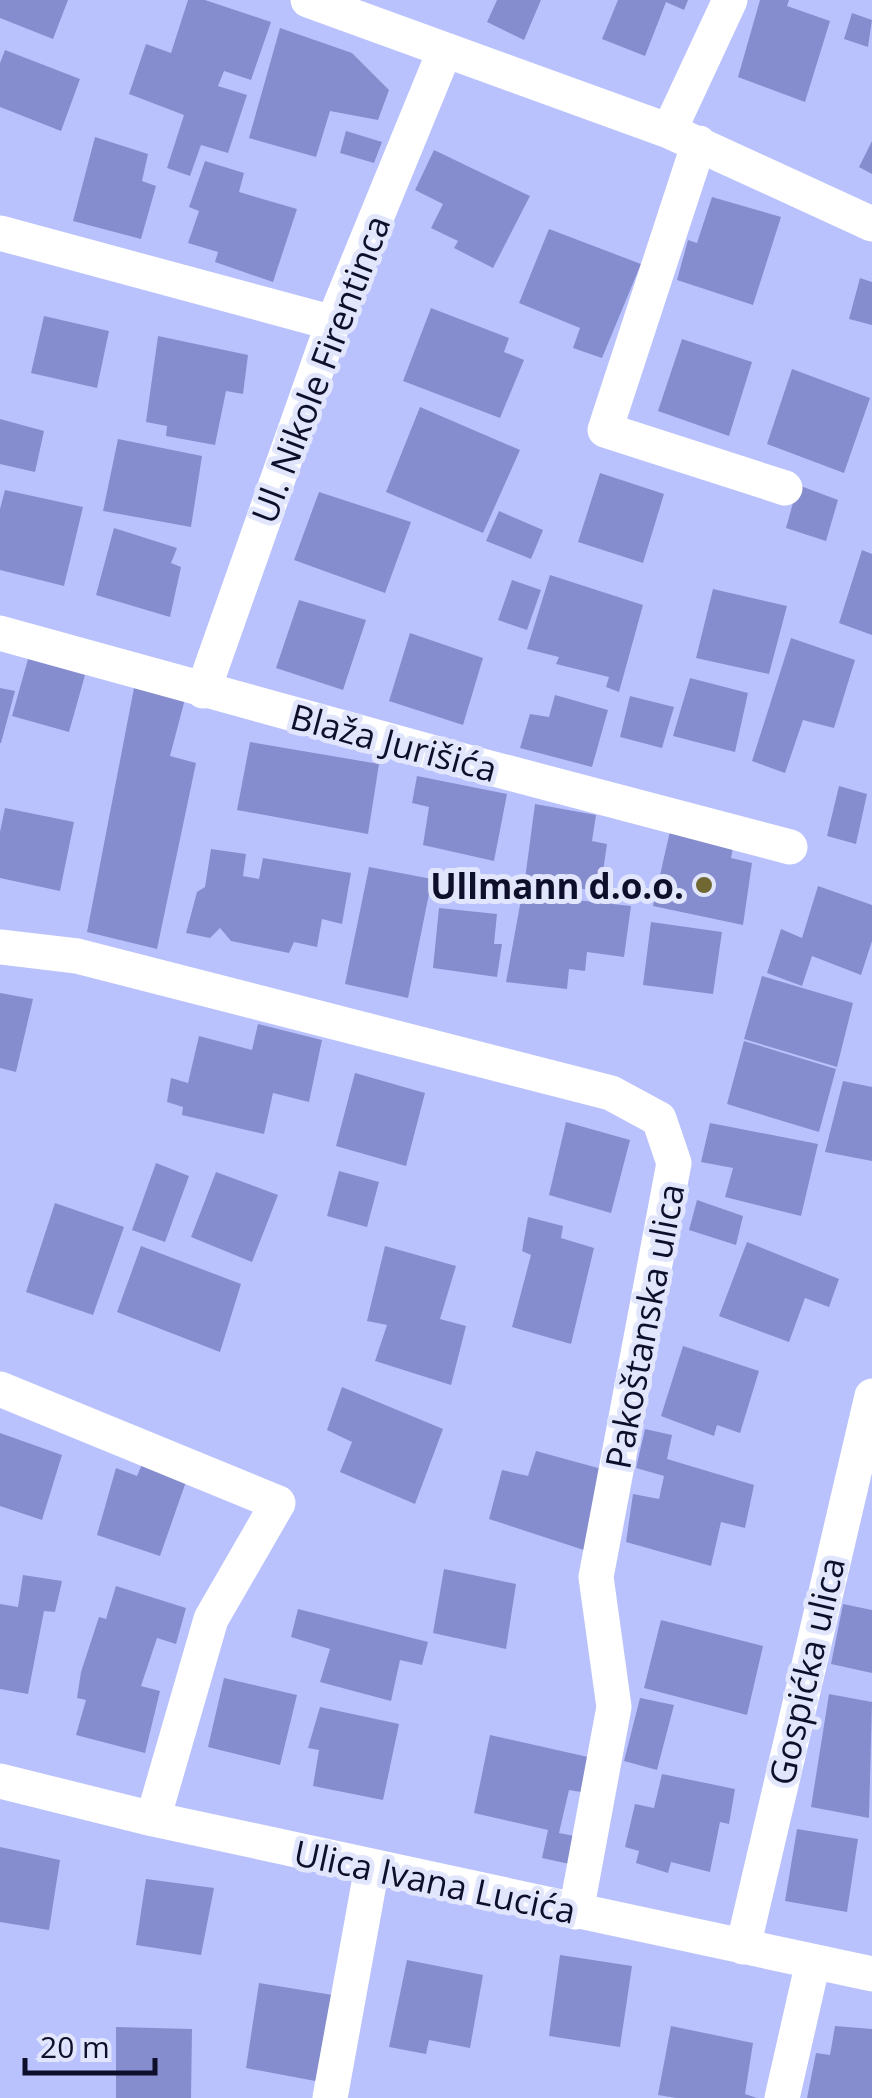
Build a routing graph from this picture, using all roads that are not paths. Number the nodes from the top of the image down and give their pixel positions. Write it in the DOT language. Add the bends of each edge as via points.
graph roads {
  1 [pos="730,0"];
  2 [pos="324,3"];
  3 [pos="445,50"];
  4 [pos="684,137"];
  5 [pos="872,224"];
  6 [pos="0,233"];
  7 [pos="333,324"];
  8 [pos="786,488"];
  9 [pos="0,633"];
  10 [pos="204,690"];
  11 [pos="790,847"];
  12 [pos="0,947"];
  13 [pos="0,1390"];
  14 [pos="872,1396"];
  15 [pos="0,1781"];
  16 [pos="154,1819"];
  17 [pos="372,1868"];
  18 [pos="576,1912"];
  19 [pos="743,1947"];
  20 [pos="814,1962"];
  21 [pos="872,1974"];
  22 [pos="330,2098"];
  23 [pos="782,2098"];
  1 -- 4 [label="street"];
  2 -- 3 [label="street"];
  3 -- 4 [label="street"];
  3 -- 7 [label="street, Ul. Nikole Firentinca"];
  4 -- 5 [label="street"];
  4 -- 8 [label="street" via="605,430"];
  6 -- 7 [label="street"];
  7 -- 10 [label="street, Ul. Nikole Firentinca"];
  9 -- 10 [label="street, Blaža Jurišića"];
  10 -- 11 [label="street, Blaža Jurišića"];
  12 -- 18 [label="street, Pakoštanska ulica" via="77,956 573,1083 611,1093 659,1119 674,1163 596,1577 614,1707"];
  13 -- 16 [label="street" via="278,1503 211,1619"];
  14 -- 19 [label="street, Gospićka ulica"];
  15 -- 16 [label="street, Ulica Ivana Lucića"];
  16 -- 17 [label="street, Ulica Ivana Lucića"];
  17 -- 18 [label="street, Ulica Ivana Lucića"];
  17 -- 22 [label="street"];
  18 -- 19 [label="street, Ulica Ivana Lucića"];
  19 -- 20 [label="street, Ulica Ivana Lucića"];
  20 -- 21 [label="street, Ulica Ivana Lucića"];
  20 -- 23 [label="street"];
}
